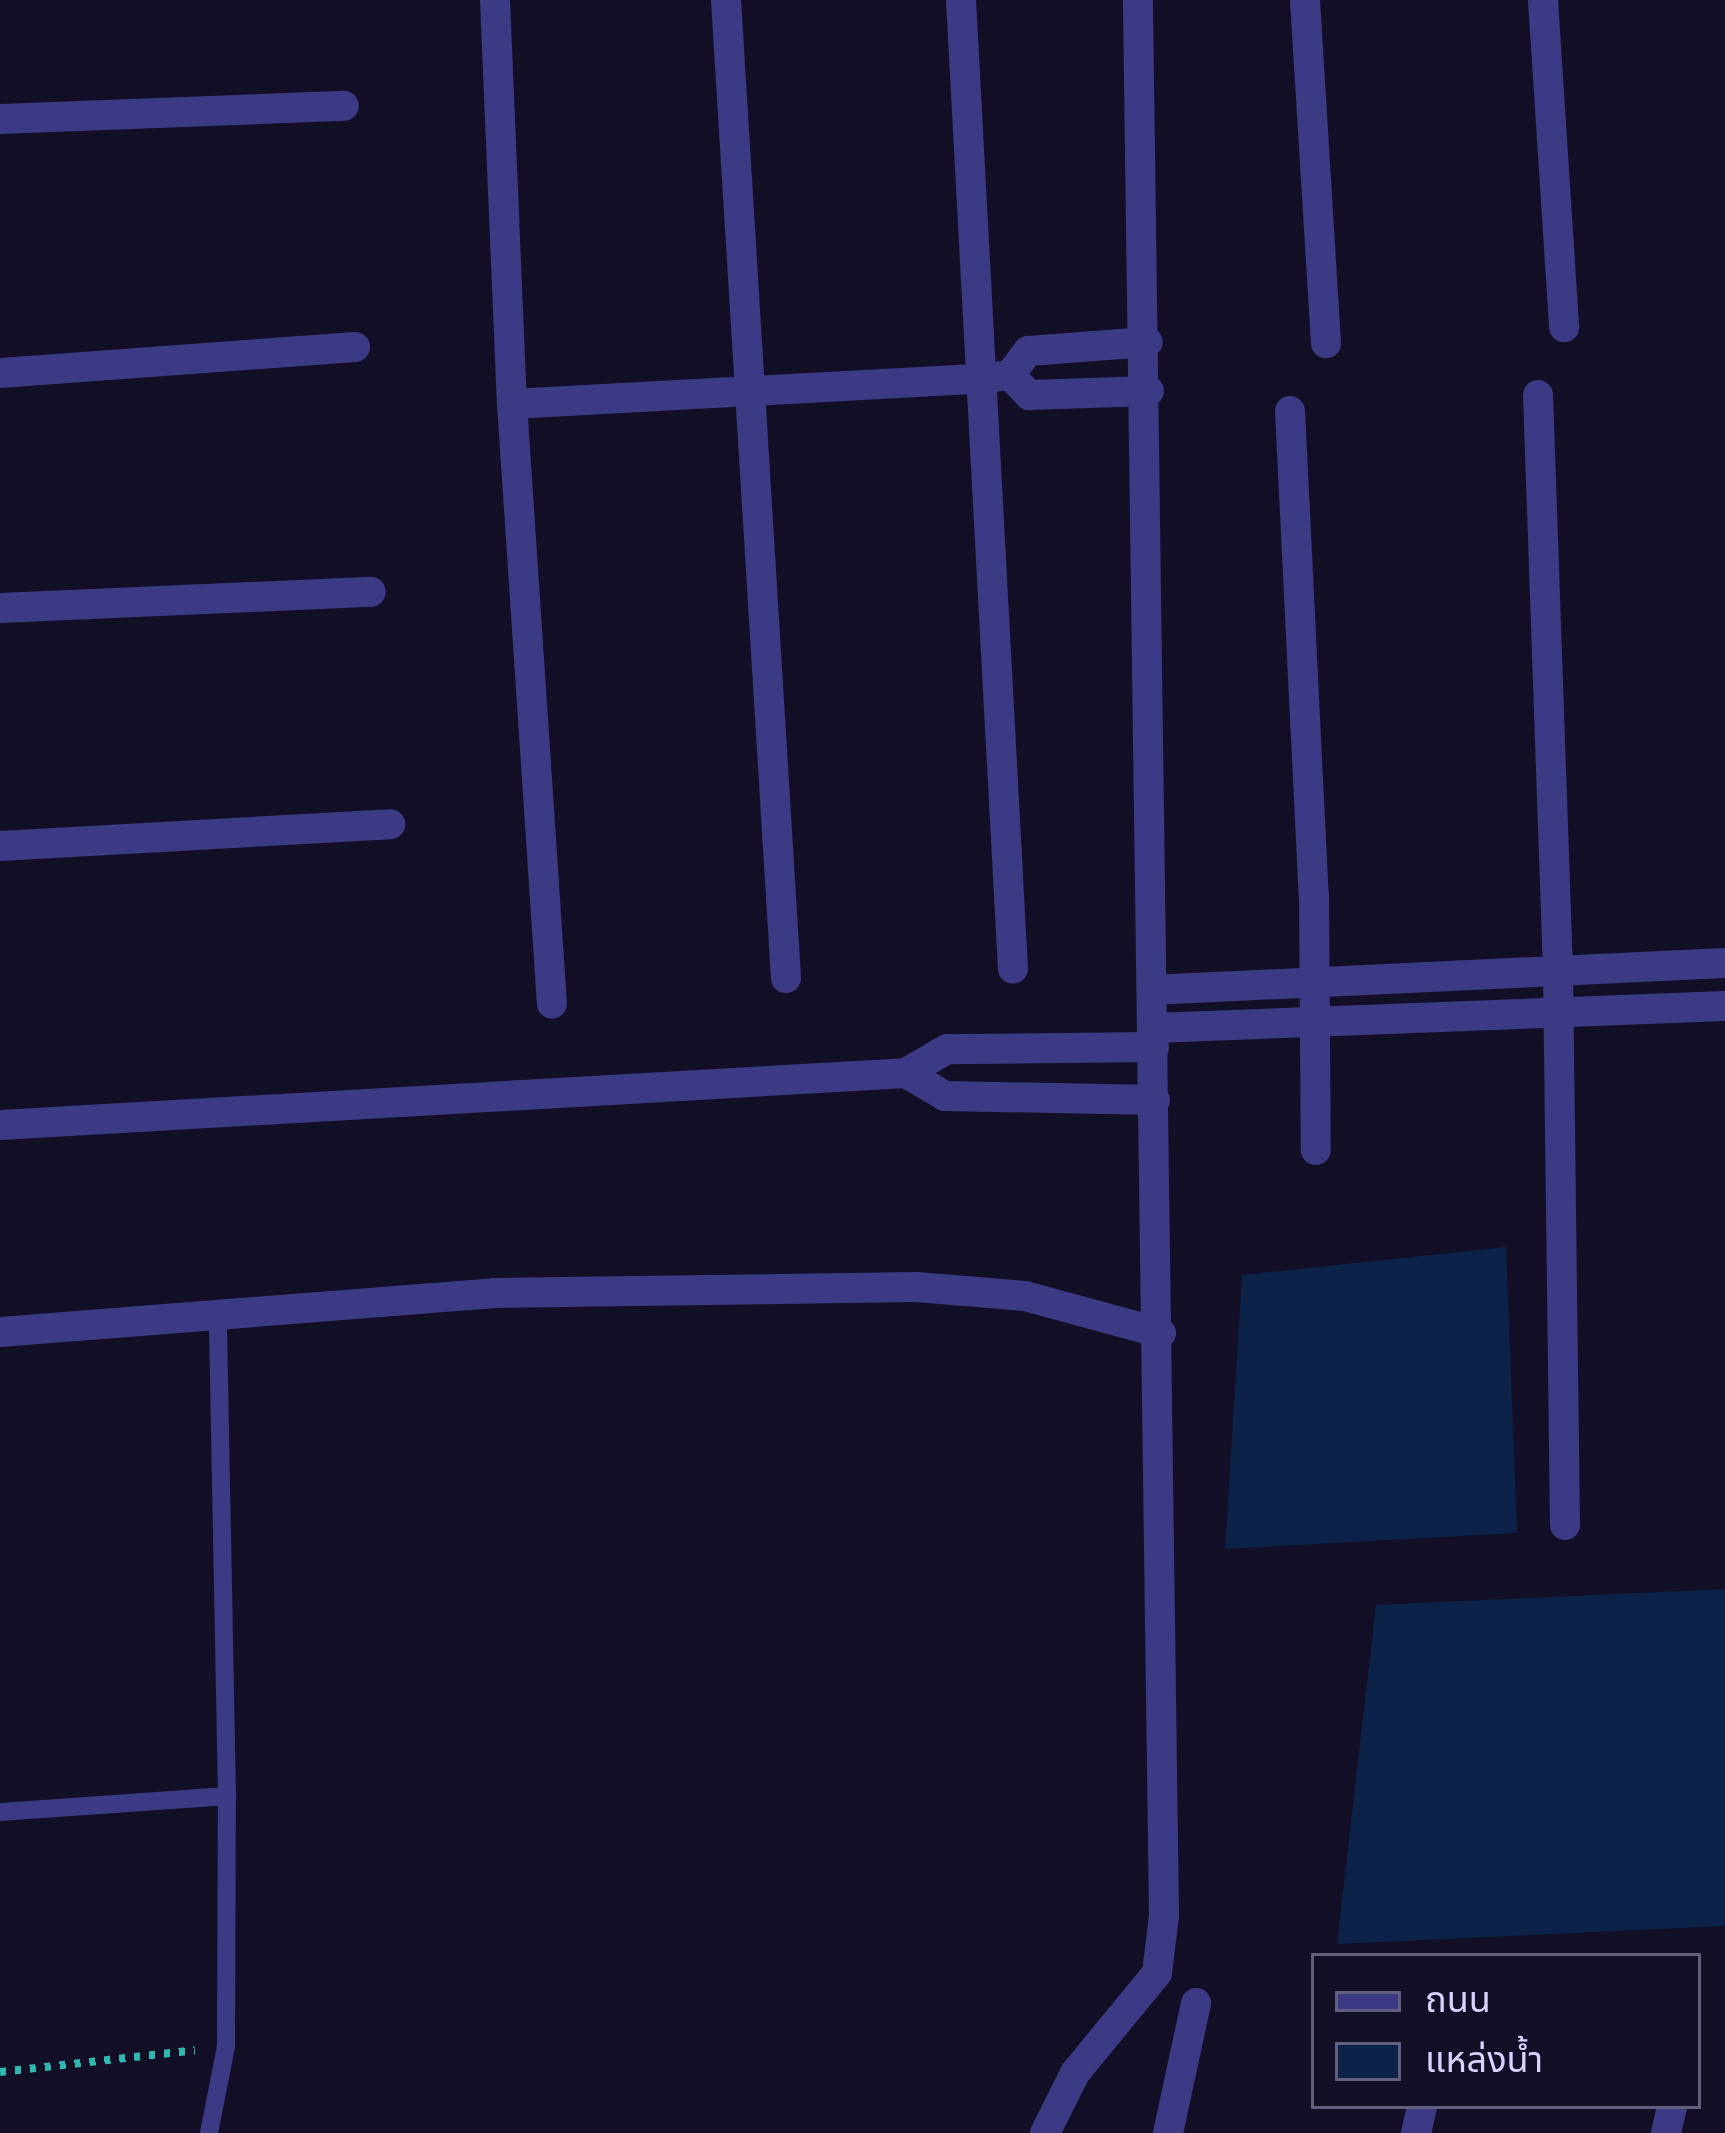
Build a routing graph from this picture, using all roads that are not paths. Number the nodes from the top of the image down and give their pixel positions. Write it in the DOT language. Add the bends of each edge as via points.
graph roads {
  1 [pos="495,0"];
  2 [pos="727,0"];
  3 [pos="961,0"];
  4 [pos="1138,0"];
  5 [pos="1305,0"];
  6 [pos="1543,0"];
  7 [pos="344,106"];
  8 [pos="0,119"];
  9 [pos="1564,327"];
  10 [pos="1148,342"];
  11 [pos="1326,343"];
  12 [pos="355,346"];
  13 [pos="0,373"];
  14 [pos="995,377"];
  15 [pos="749,391"];
  16 [pos="1149,391"];
  17 [pos="1538,395"];
  18 [pos="512,404"];
  19 [pos="1290,411"];
  20 [pos="371,592"];
  21 [pos="0,608"];
  22 [pos="390,824"];
  23 [pos="0,846"];
  24 [pos="1725,963"];
  25 [pos="1013,969"];
  26 [pos="1558,970"];
  27 [pos="786,978"];
  28 [pos="1312,982"];
  29 [pos="1152,990"];
  30 [pos="552,1004"];
  31 [pos="1725,1006"];
  32 [pos="1558,1013"];
  33 [pos="1310,1024"];
  34 [pos="1154,1038"];
  35 [pos="906,1073"];
  36 [pos="1156,1100"];
  37 [pos="0,1125"];
  38 [pos="1316,1150"];
  39 [pos="218,1319"];
  40 [pos="0,1331"];
  41 [pos="1161,1333"];
  42 [pos="1565,1525"];
  43 [pos="227,1796"];
  44 [pos="0,1812"];
  45 [pos="1196,2003"];
  46 [pos="209,2133"];
  47 [pos="1045,2133"];
  48 [pos="1168,2133"];
  1 -- 18 [label="street"];
  2 -- 15 [label="street"];
  3 -- 14 [label="street"];
  4 -- 10 [label="street"];
  5 -- 11 [label="street"];
  6 -- 9 [label="street"];
  7 -- 8 [label="street"];
  10 -- 14 [label="street" via="1028,351"];
  10 -- 16 [label="street"];
  12 -- 13 [label="street"];
  14 -- 15 [label="street"];
  14 -- 16 [label="street" via="1030,395"];
  14 -- 25 [label="street"];
  15 -- 18 [label="street"];
  15 -- 27 [label="street"];
  16 -- 29 [label="street"];
  17 -- 26 [label="street"];
  18 -- 30 [label="street"];
  19 -- 28 [label="street"];
  20 -- 21 [label="street"];
  22 -- 23 [label="street"];
  24 -- 26 [label="street"];
  26 -- 28 [label="street"];
  26 -- 32 [label="street"];
  28 -- 29 [label="street"];
  28 -- 33 [label="street"];
  29 -- 34 [label="street"];
  31 -- 32 [label="street"];
  32 -- 33 [label="street"];
  32 -- 42 [label="street"];
  33 -- 34 [label="street"];
  33 -- 38 [label="street"];
  34 -- 35 [label="street" via="947,1049"];
  34 -- 36 [label="street"];
  35 -- 36 [label="street" via="945,1096"];
  35 -- 37 [label="street"];
  36 -- 41 [label="street"];
  39 -- 40 [label="street"];
  39 -- 41 [label="street" via="494,1293 916,1287 1025,1296"];
  39 -- 43 [label="lane"];
  41 -- 47 [label="street" via="1164,1916 1157,1973 1076,2072"];
  43 -- 44 [label="lane"];
  43 -- 46 [label="lane" via="226,2046"];
  45 -- 48 [label="street"];
}
